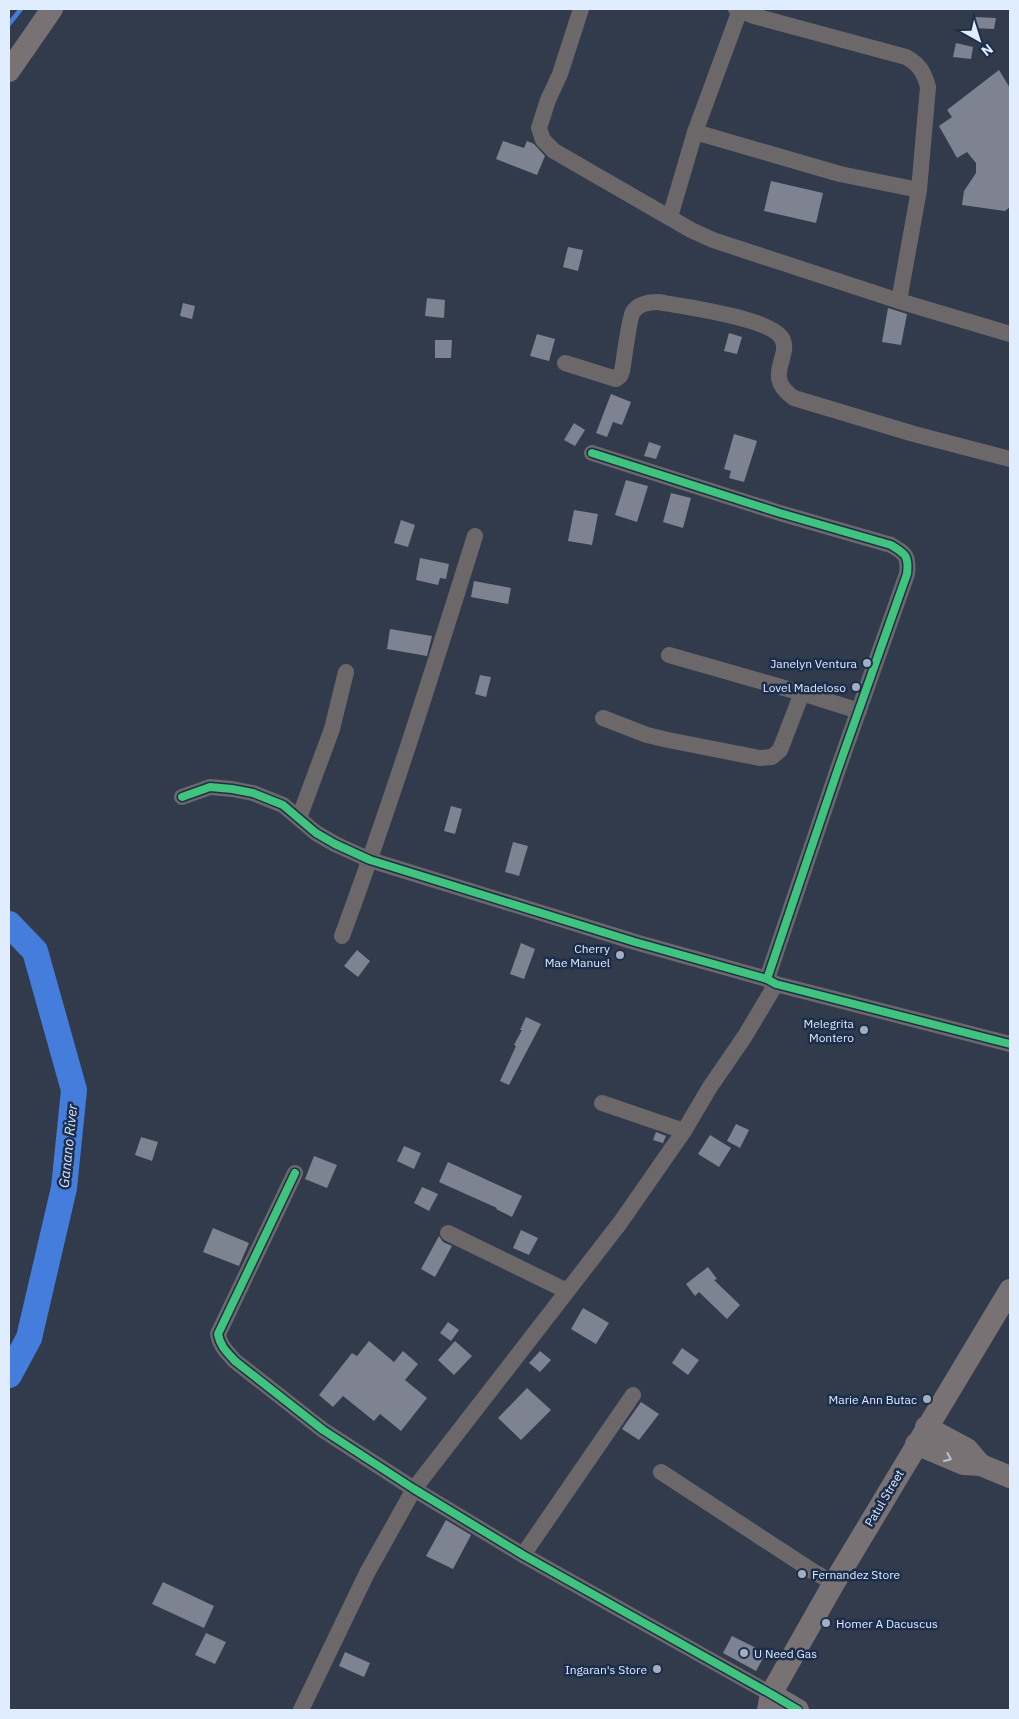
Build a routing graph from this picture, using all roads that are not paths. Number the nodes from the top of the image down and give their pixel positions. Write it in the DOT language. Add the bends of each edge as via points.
graph roads {
  1 [pos="52,9"];
  2 [pos="580,9"];
  3 [pos="738,10"];
  4 [pos="9,71"];
  5 [pos="695,132"];
  6 [pos="919,190"];
  7 [pos="670,217"];
  8 [pos="899,301"];
  9 [pos="1010,334"];
  10 [pos="565,363"];
  11 [pos="592,453"];
  12 [pos="1010,459"];
  13 [pos="474,536"];
  14 [pos="669,655"];
  15 [pos="346,672"];
  16 [pos="802,693"];
  17 [pos="859,711"];
  18 [pos="603,718"];
  19 [pos="182,797"];
  20 [pos="299,818"];
  21 [pos="370,860"];
  22 [pos="342,936"];
  23 [pos="772,982"];
  24 [pos="1010,1044"];
  25 [pos="602,1103"];
  26 [pos="684,1131"];
  27 [pos="295,1172"];
  28 [pos="448,1233"];
  29 [pos="1010,1290"];
  30 [pos="567,1291"];
  31 [pos="634,1396"];
  32 [pos="921,1436"];
  33 [pos="661,1472"];
  34 [pos="1010,1477"];
  35 [pos="414,1489"];
  36 [pos="523,1555"];
  37 [pos="834,1583"];
  38 [pos="770,1702"];
  39 [pos="301,1710"];
  40 [pos="798,1710"];
  1 -- 4 [label="main road"];
  2 -- 7 [label="street" via="539,128 540,135 562,156"];
  3 -- 5 [label="street"];
  3 -- 6 [label="street" via="906,57 916,63 928,87"];
  5 -- 6 [label="street" via="840,174"];
  5 -- 7 [label="street"];
  6 -- 8 [label="street"];
  7 -- 8 [label="street" via="713,240"];
  8 -- 9 [label="street"];
  10 -- 12 [label="street" via="616,379 622,371 633,312 648,302 733,315 772,329 782,337 784,343 778,378 780,385 794,398"];
  11 -- 17 [label="street" via="903,552 907,557 907,574"];
  13 -- 21 [label="street"];
  14 -- 16 [label="street"];
  15 -- 20 [label="street" via="332,729"];
  16 -- 17 [label="street"];
  16 -- 18 [label="street" via="780,750 772,756 760,758 647,735"];
  17 -- 23 [label="street"];
  19 -- 20 [label="street" via="210,787 232,789 283,805"];
  20 -- 21 [label="street" via="316,833"];
  21 -- 22 [label="street"];
  21 -- 23 [label="street"];
  23 -- 24 [label="street"];
  23 -- 26 [label="street" via="746,1036"];
  25 -- 26 [label="street"];
  26 -- 30 [label="street" via="620,1223"];
  27 -- 35 [label="street" via="218,1334 220,1343 235,1361 324,1430"];
  28 -- 30 [label="street"];
  29 -- 32 [label="main road, Patul Street"];
  30 -- 35 [label="street"];
  31 -- 36 [label="street"];
  32 -- 34 [label="main road" via="967,1449 981,1465"];
  32 -- 37 [label="main road, Patul Street"];
  33 -- 37 [label="street"];
  35 -- 36 [label="street"];
  35 -- 39 [label="street" via="367,1573"];
  36 -- 38 [label="street"];
  37 -- 38 [label="main road, Patul Street"];
  38 -- 40 [label="main road"];
}
